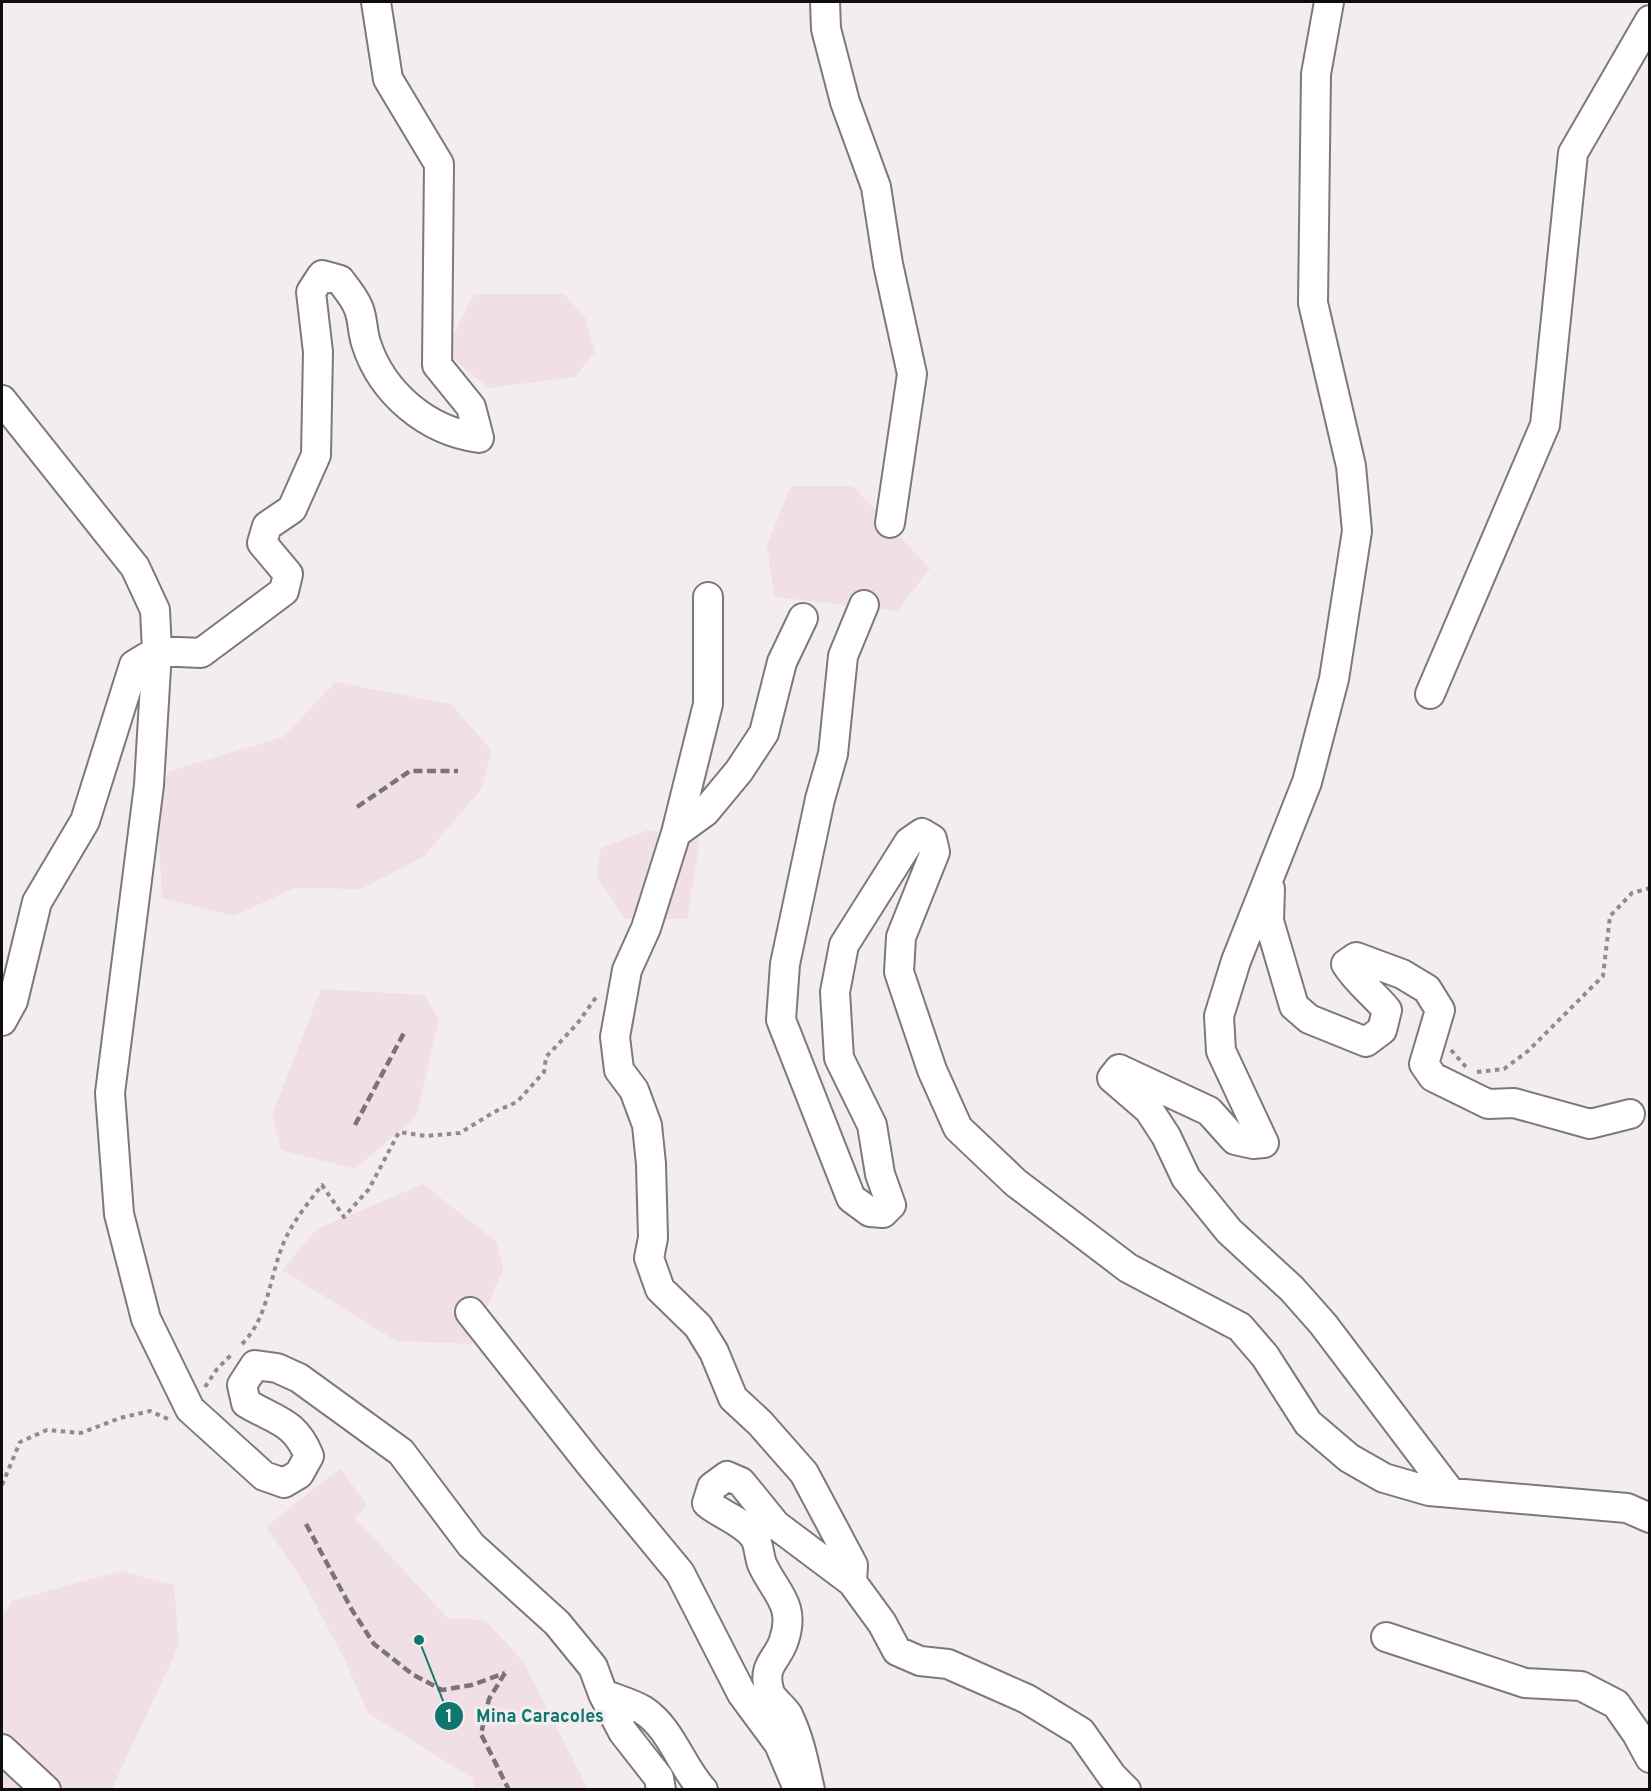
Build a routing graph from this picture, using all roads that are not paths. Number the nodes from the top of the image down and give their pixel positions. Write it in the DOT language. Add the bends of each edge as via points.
graph roads {
  1 [pos="376,2"];
  2 [pos="825,2"];
  3 [pos="1329,2"];
  4 [pos="1650,20"];
  5 [pos="2,400"];
  6 [pos="890,523"];
  7 [pos="708,597"];
  8 [pos="864,605"];
  9 [pos="803,618"];
  10 [pos="157,651"];
  11 [pos="1431,694"];
  12 [pos="676,833"];
  13 [pos="1270,875"];
  14 [pos="2,1021"];
  15 [pos="1630,1114"];
  16 [pos="470,1312"];
  17 [pos="1451,1493"];
  18 [pos="1650,1518"];
  19 [pos="852,1582"];
  20 [pos="1386,1637"];
  21 [pos="603,1694"];
  22 [pos="2,1749"];
  23 [pos="1650,1758"];
  24 [pos="46,1790"];
  25 [pos="661,1790"];
  26 [pos="703,1790"];
  27 [pos="799,1790"];
  28 [pos="810,1790"];
  29 [pos="1126,1790"];
  1 -- 10 [label="lane" via="388,79 439,164 437,365 471,408 479,438 454,434 396,396 375,364 359,308 340,280 322,275 311,292 318,352 316,455 292,509 267,526 262,543 288,574 284,591 201,653"];
  2 -- 6 [label="lane" via="826,29 845,102 876,188 912,374"];
  3 -- 13 [label="lane" via="1316,74 1313,303 1351,466 1357,531 1334,679 1308,782"];
  4 -- 11 [label="lane" via="1573,153 1545,425"];
  5 -- 10 [label="lane" via="135,567 155,610"];
  7 -- 12 [label="lane" via="708,705"];
  8 -- 17 [label="lane" via="843,656 833,754 785,964 781,1020 851,1198 870,1212 883,1214 891,1204 880,1174 872,1125 839,1059 835,992 844,945 909,842 922,833 932,839 934,852 901,937 899,972 932,1070 958,1128 1016,1183 1128,1268 1239,1328 1265,1356 1308,1423 1348,1458 1384,1478"];
  9 -- 12 [label="lane" via="782,662 764,733 740,771 705,812"];
  10 -- 14 [label="lane" via="134,665 85,821 36,902 13,1001"];
  10 -- 21 [label="lane" via="149,785 110,1093 119,1214 146,1319 190,1409 264,1476 284,1483 299,1474 309,1456 293,1428 246,1403 242,1385 255,1365 277,1368 299,1378 401,1452 471,1545 557,1623 593,1666"];
  12 -- 19 [label="lane" via="646,928 627,970 615,1037 619,1070 634,1090 647,1125 652,1217 649,1258 660,1289 698,1326 714,1352 733,1398 804,1473 853,1565"];
  13 -- 15 [label="lane" via="1269,921 1294,1006 1309,1019 1366,1042 1382,1030 1387,1010 1346,964 1356,957 1402,974 1427,989 1440,1010 1424,1064 1433,1077 1488,1104 1514,1103 1590,1124"];
  13 -- 17 [label="lane" via="1219,1016 1221,1051 1264,1143 1235,1140 1209,1111 1119,1069 1112,1078 1149,1110 1185,1178 1228,1231 1292,1289 1323,1324"];
  16 -- 27 [label="lane" via="680,1573 742,1694 779,1744"];
  17 -- 18 [label="lane" via="1627,1509"];
  19 -- 28 [label="lane" via="776,1525 741,1482 726,1476 712,1487 707,1503 755,1538 762,1564 784,1600 789,1617 784,1641 768,1666 769,1691 800,1738"];
  19 -- 29 [label="lane" via="897,1651 920,1661 948,1664 1027,1699 1081,1732"];
  20 -- 23 [label="lane" via="1525,1683 1581,1686 1616,1704"];
  21 -- 25 [label="lane" via="623,1732 659,1778"];
  21 -- 26 [label="lane" via="644,1711 667,1736"];
  22 -- 24 [label="lane"];
}
